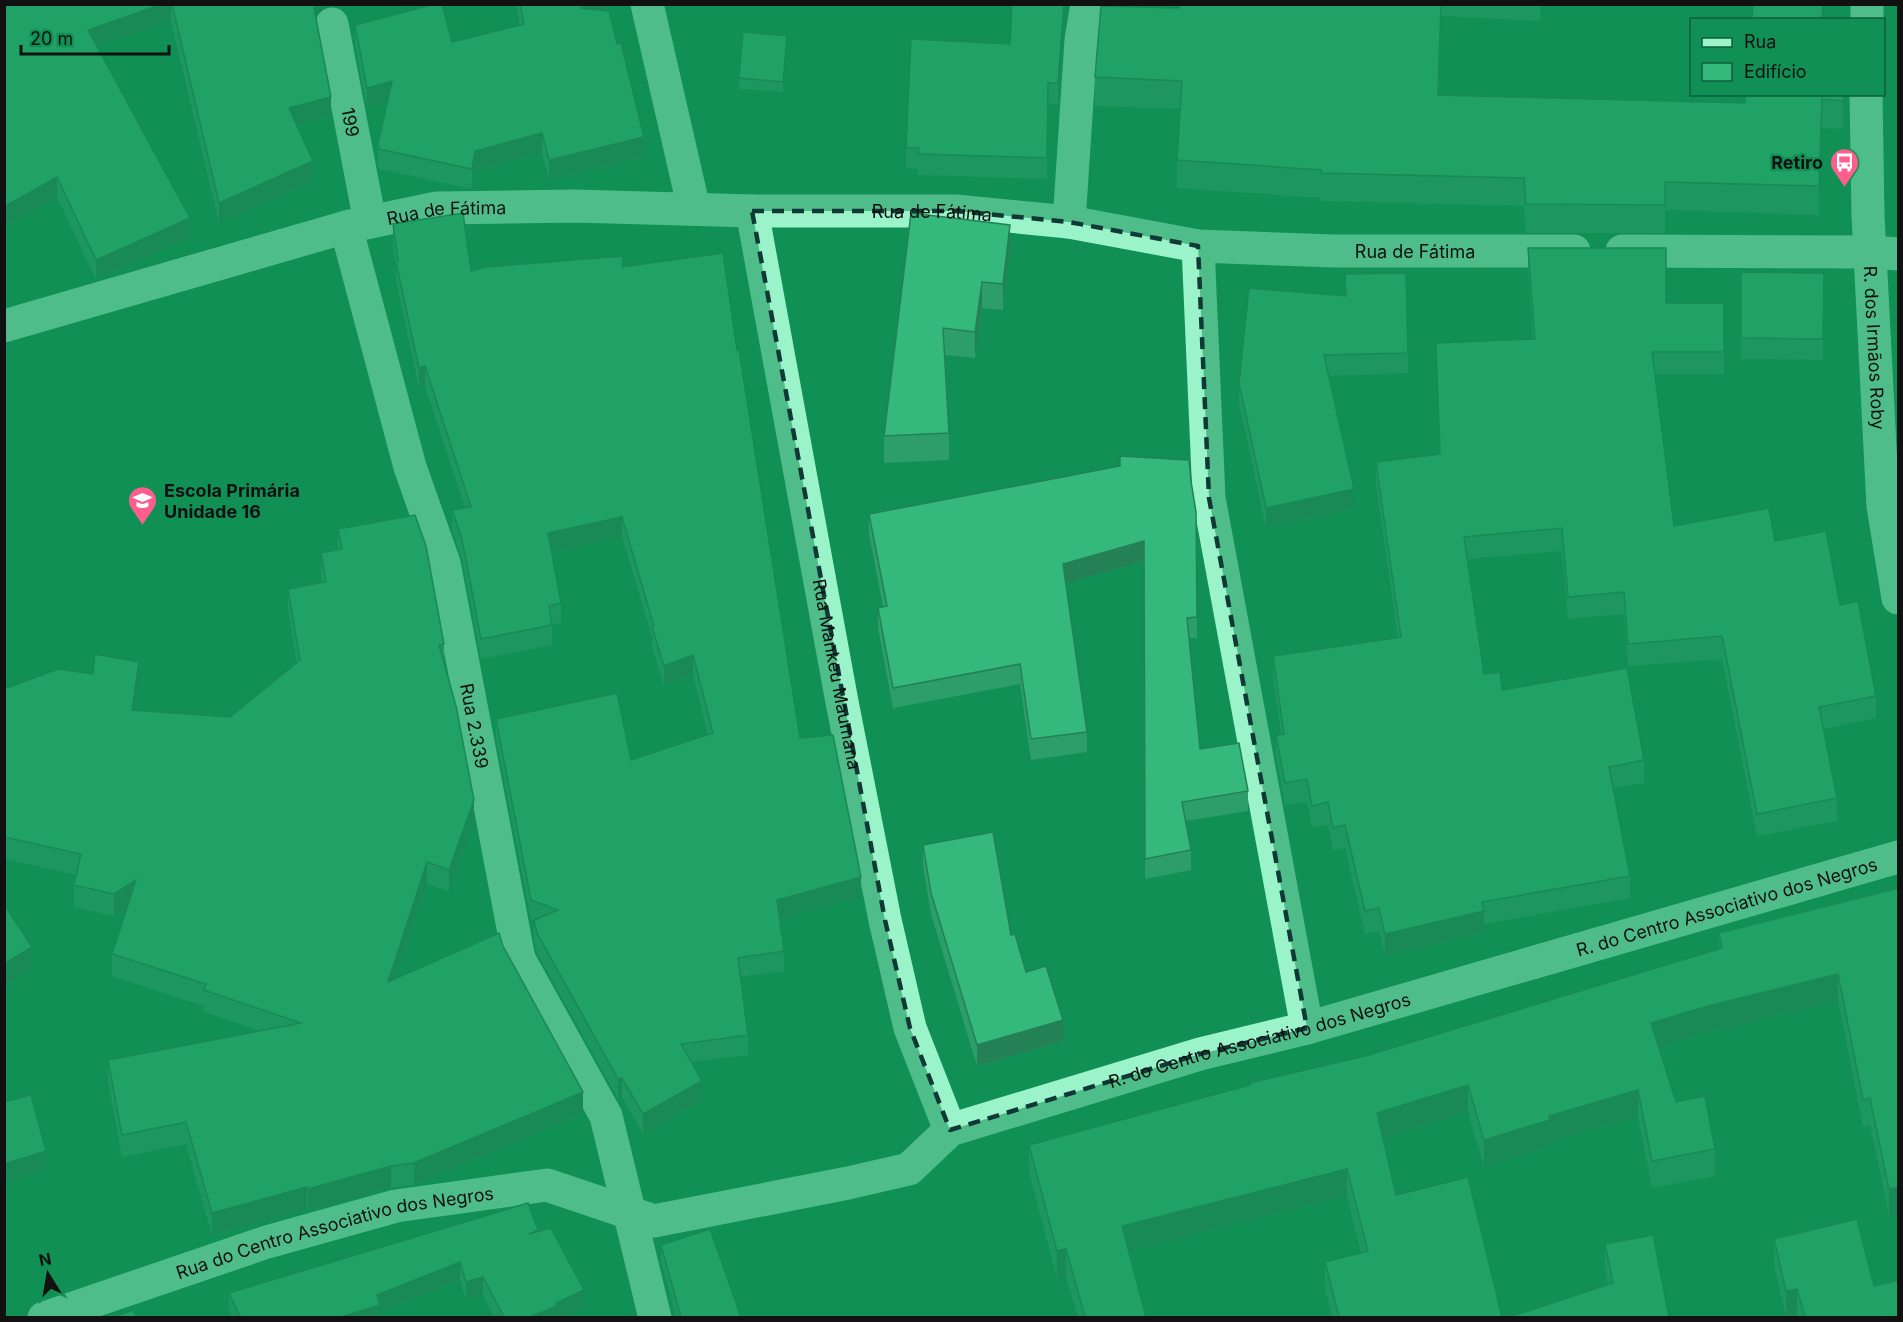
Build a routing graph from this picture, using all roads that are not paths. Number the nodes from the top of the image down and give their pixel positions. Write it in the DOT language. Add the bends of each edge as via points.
graph roads {
  1 [pos="647,4"];
  2 [pos="1087,4"];
  3 [pos="332,24"];
  4 [pos="1866,96"];
  5 [pos="694,208"];
  6 [pos="752,211"];
  7 [pos="1069,222"];
  8 [pos="358,224"];
  9 [pos="1198,246"];
  10 [pos="1885,253"];
  11 [pos="4,326"];
  12 [pos="1899,598"];
  13 [pos="1899,856"];
  14 [pos="1307,1028"];
  15 [pos="950,1130"];
  16 [pos="630,1212"];
  17 [pos="44,1317"];
  18 [pos="655,1317"];
  1 -- 5 [label="street"];
  2 -- 7 [label="street" via="1081,40"];
  3 -- 8 [label="street, 199 / 199"];
  4 -- 10 [label="street, R. dos Irmãos Roby" via="1868,215"];
  5 -- 6 [label="street, Rua de Fátima"];
  5 -- 8 [label="street, Rua de Fátima" via="437,208"];
  6 -- 7 [label="street, Rua de Fátima" via="956,211"];
  6 -- 15 [label="street, Rua Mankeu Maumana" via="885,920 910,1028"];
  7 -- 9 [label="street, Rua de Fátima"];
  8 -- 11 [label="street, Rua de Fátima"];
  8 -- 16 [label="street, Rua 2.339" via="410,467 444,563 519,959 606,1116"];
  9 -- 10 [label="street, Rua de Fátima" via="1334,251"];
  9 -- 14 [label="street" via="1209,498"];
  10 -- 12 [label="street, R. dos Irmãos Roby" via="1883,506"];
  13 -- 14 [label="street, R. do Centro Associativo dos Negros"];
  14 -- 15 [label="street, R. do Centro Associativo dos Negros" via="1200,1054"];
  15 -- 16 [label="street, R. do Centro Associativo dos Negros" via="909,1169 654,1221"];
  16 -- 17 [label="street, Rua do Centro Associativo dos Negros" via="547,1185 396,1206 267,1242"];
  16 -- 18 [label="street, Rua 2.339"];
}
